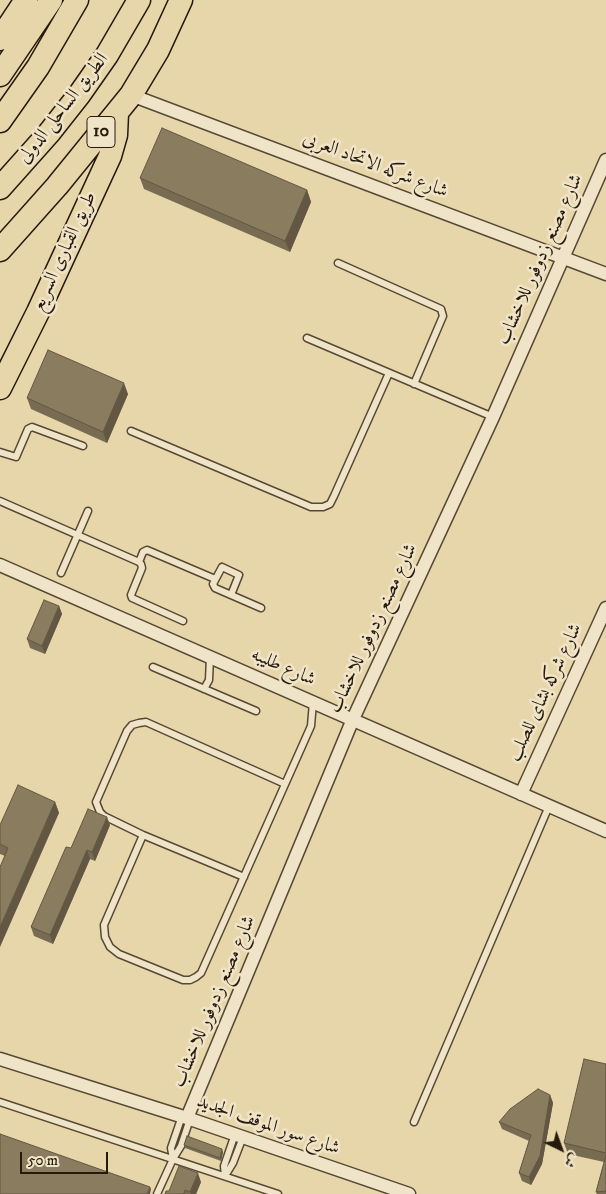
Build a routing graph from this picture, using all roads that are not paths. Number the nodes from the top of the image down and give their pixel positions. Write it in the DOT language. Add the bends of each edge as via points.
graph roads {
  1 [pos="26,0"];
  2 [pos="51,0"];
  3 [pos="77,0"];
  4 [pos="139,0"];
  5 [pos="181,0"];
  6 [pos="0,39"];
  7 [pos="0,74"];
  8 [pos="131,95"];
  9 [pos="118,113"];
  10 [pos="0,121"];
  11 [pos="606,160"];
  12 [pos="0,188"];
  13 [pos="0,250"];
  14 [pos="562,257"];
  15 [pos="338,263"];
  16 [pos="606,274"];
  17 [pos="306,338"];
  18 [pos="389,373"];
  19 [pos="414,384"];
  20 [pos="0,388"];
  21 [pos="493,417"];
  22 [pos="130,431"];
  23 [pos="83,446"];
  24 [pos="0,452"];
  25 [pos="0,502"];
  26 [pos="88,511"];
  27 [pos="77,535"];
  28 [pos="139,562"];
  29 [pos="0,565"];
  30 [pos="61,573"];
  31 [pos="215,579"];
  32 [pos="231,595"];
  33 [pos="261,608"];
  34 [pos="606,608"];
  35 [pos="183,621"];
  36 [pos="210,657"];
  37 [pos="153,667"];
  38 [pos="204,689"];
  39 [pos="313,702"];
  40 [pos="256,711"];
  41 [pos="352,720"];
  42 [pos="285,784"];
  43 [pos="521,794"];
  44 [pos="549,806"];
  45 [pos="606,831"];
  46 [pos="143,835"];
  47 [pos="244,877"];
  48 [pos="0,1059"];
  49 [pos="0,1102"];
  50 [pos="186,1117"];
  51 [pos="414,1122"];
  52 [pos="239,1135"];
  53 [pos="172,1159"];
  54 [pos="225,1176"];
  55 [pos="157,1194"];
  56 [pos="278,1194"];
  57 [pos="409,1194"];
  1 -- 6 [label="highway"];
  2 -- 7 [label="highway"];
  3 -- 10 [label="highway" via="38,67"];
  4 -- 12 [label="highway, الطريق الساحلى الدولى / 10" via="79,96"];
  5 -- 8 [label="highway, 10" via="158,50"];
  8 -- 9 [label="highway, 10"];
  8 -- 14 [label="street, شارع شركه الاتحاد العربى"];
  9 -- 13 [label="highway, 10"];
  9 -- 20 [label="highway, طريق القبارى السريع" via="110,156"];
  11 -- 14 [label="street, شارع مصنع زدوفور للاخشاب"];
  14 -- 16 [label="street, شارع شركه الاتحاد العربى"];
  14 -- 21 [label="street, شارع مصنع زدوفور للاخشاب"];
  15 -- 19 [label="lane" via="441,309 443,316"];
  17 -- 18 [label="lane"];
  18 -- 19 [label="lane"];
  18 -- 22 [label="lane" via="334,496 330,504 323,507 311,507"];
  19 -- 21 [label="lane"];
  21 -- 41 [label="street, شارع مصنع زدوفور للاخشاب"];
  23 -- 24 [label="lane" via="32,427 28,429 16,456"];
  25 -- 27 [label="lane"];
  26 -- 27 [label="lane"];
  27 -- 28 [label="lane"];
  27 -- 30 [label="lane"];
  28 -- 31 [label="lane" via="143,552 148,550"];
  28 -- 35 [label="lane" via="142,568 132,598"];
  29 -- 36 [label="street, شارع طليبه"];
  31 -- 32 [label="lane" via="215,588"];
  31 -- 32 [label="lane" via="222,567 237,573 239,577"];
  32 -- 33 [label="lane"];
  34 -- 43 [label="street, شارع شركه بشاى للصلب"];
  36 -- 38 [label="lane" via="209,680"];
  36 -- 39 [label="street, شارع طليبه"];
  37 -- 38 [label="lane"];
  38 -- 40 [label="lane"];
  39 -- 41 [label="street, شارع طليبه"];
  39 -- 42 [label="lane" via="311,726"];
  41 -- 43 [label="street, شارع طليبه"];
  41 -- 50 [label="street, شارع مصنع زدوفور للاخشاب"];
  42 -- 46 [label="lane" via="146,722 139,723 127,731 96,802 104,816"];
  42 -- 47 [label="lane"];
  43 -- 44 [label="street, شارع طليبه"];
  44 -- 45 [label="street, شارع طليبه"];
  44 -- 51 [label="lane"];
  46 -- 47 [label="lane"];
  46 -- 47 [label="lane" via="104,925 110,947 119,954 183,980 196,978"];
  48 -- 50 [label="street, شارع سور الموقف الجديد"];
  49 -- 53 [label="lane"];
  50 -- 52 [label="street, شارع سور الموقف الجديد"];
  50 -- 53 [label="lane" via="172,1148"];
  52 -- 54 [label="lane" via="225,1161"];
  52 -- 57 [label="street, شارع سور الموقف الجديد"];
  53 -- 54 [label="lane"];
  53 -- 55 [label="lane"];
  54 -- 56 [label="lane"];
}
